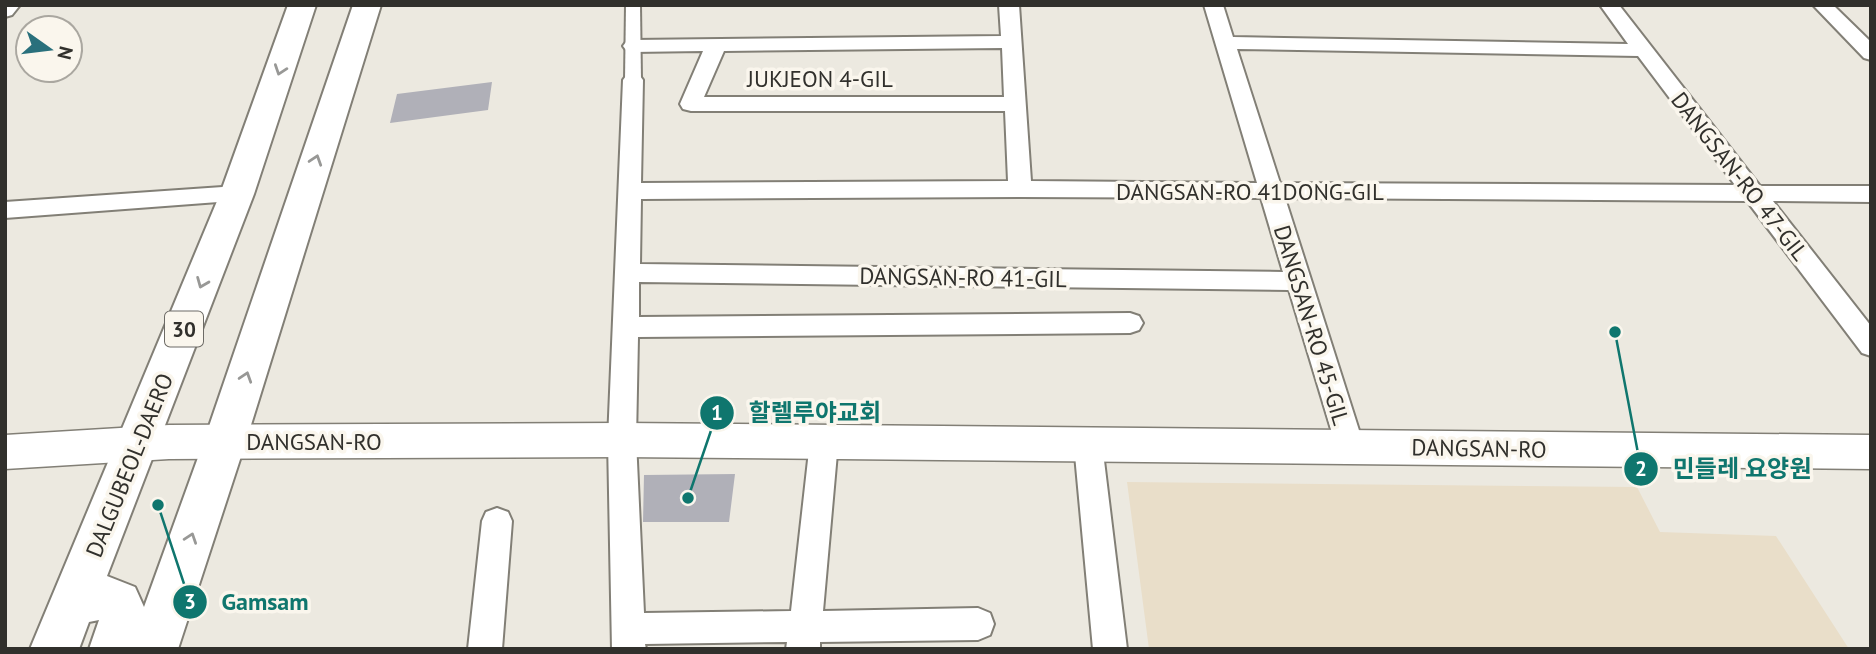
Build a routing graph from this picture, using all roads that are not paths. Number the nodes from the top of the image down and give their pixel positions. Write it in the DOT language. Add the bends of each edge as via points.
graph roads {
  1 [pos="11,5"];
  2 [pos="302,5"];
  3 [pos="366,5"];
  4 [pos="633,5"];
  5 [pos="1009,5"];
  6 [pos="1213,5"];
  7 [pos="1609,5"];
  8 [pos="1822,5"];
  9 [pos="5,11"];
  10 [pos="1012,42"];
  11 [pos="717,43"];
  12 [pos="1225,43"];
  13 [pos="633,46"];
  14 [pos="1643,50"];
  15 [pos="1871,54"];
  16 [pos="633,80"];
  17 [pos="1015,104"];
  18 [pos="1020,189"];
  19 [pos="629,191"];
  20 [pos="1271,191"];
  21 [pos="1753,193"];
  22 [pos="237,194"];
  23 [pos="1871,194"];
  24 [pos="5,211"];
  25 [pos="627,273"];
  26 [pos="1299,281"];
  27 [pos="1130,323"];
  28 [pos="626,327"];
  29 [pos="1871,346"];
  30 [pos="622,440"];
  31 [pos="225,442"];
  32 [pos="824,442"];
  33 [pos="138,444"];
  34 [pos="1088,444"];
  35 [pos="1350,446"];
  36 [pos="5,452"];
  37 [pos="1871,452"];
  38 [pos="497,521"];
  39 [pos="73,603"];
  40 [pos="978,624"];
  41 [pos="804,638"];
  42 [pos="629,639"];
  43 [pos="54,649"];
  44 [pos="113,649"];
  45 [pos="153,649"];
  46 [pos="485,649"];
  47 [pos="1110,649"];
  1 -- 9 [label="street"];
  2 -- 22 [label="main road, DALGUBEOL-DAERO / 30, one-way"];
  31 -- 3 [label="main road, one-way"];
  4 -- 13 [label="street"];
  5 -- 10 [label="street"];
  6 -- 12 [label="street, DANGSAN-RO 45-GIL"];
  7 -- 14 [label="street, DANGSAN-RO 47-GIL"];
  8 -- 15 [label="street"];
  10 -- 11 [label="street"];
  10 -- 17 [label="street"];
  11 -- 13 [label="street"];
  11 -- 17 [label="street, JUKJEON 4-GIL" via="691,104"];
  12 -- 14 [label="street"];
  12 -- 20 [label="street, DANGSAN-RO 45-GIL"];
  13 -- 16 [label="street"];
  14 -- 21 [label="street, DANGSAN-RO 47-GIL"];
  16 -- 19 [label="street"];
  17 -- 18 [label="street"];
  18 -- 19 [label="street, DANGSAN-RO 41DONG-GIL"];
  18 -- 20 [label="street, DANGSAN-RO 41DONG-GIL"];
  19 -- 25 [label="street"];
  20 -- 21 [label="street, DANGSAN-RO 41DONG-GIL"];
  20 -- 26 [label="street, DANGSAN-RO 45-GIL"];
  21 -- 23 [label="street, DANGSAN-RO 41DONG-GIL"];
  21 -- 29 [label="street, DANGSAN-RO 47-GIL"];
  22 -- 24 [label="street"];
  22 -- 33 [label="main road, DALGUBEOL-DAERO / 30, one-way"];
  25 -- 26 [label="street, DANGSAN-RO 41-GIL"];
  25 -- 28 [label="street"];
  26 -- 35 [label="street, DANGSAN-RO 45-GIL"];
  27 -- 28 [label="street, DANGSAN-RO 41-GIL"];
  28 -- 30 [label="street"];
  30 -- 31 [label="main road, DANGSAN-RO"];
  30 -- 32 [label="main road, DANGSAN-RO"];
  30 -- 42 [label="street"];
  31 -- 33 [label="main road, DANGSAN-RO"];
  45 -- 31 [label="main road, one-way"];
  32 -- 34 [label="main road, DANGSAN-RO"];
  32 -- 41 [label="street"];
  33 -- 36 [label="main road, DANGSAN-RO"];
  33 -- 39 [label="main road, DALGUBEOL-DAERO / 30"];
  34 -- 35 [label="main road, DANGSAN-RO"];
  34 -- 47 [label="street"];
  35 -- 37 [label="main road, DANGSAN-RO"];
  38 -- 46 [label="street"];
  39 -- 43 [label="main road, DALGUBEOL-DAERO / 30"];
  39 -- 44 [label="main road" via="104,597 118,603 124,617"];
  40 -- 41 [label="street"];
  41 -- 42 [label="street"];
}
